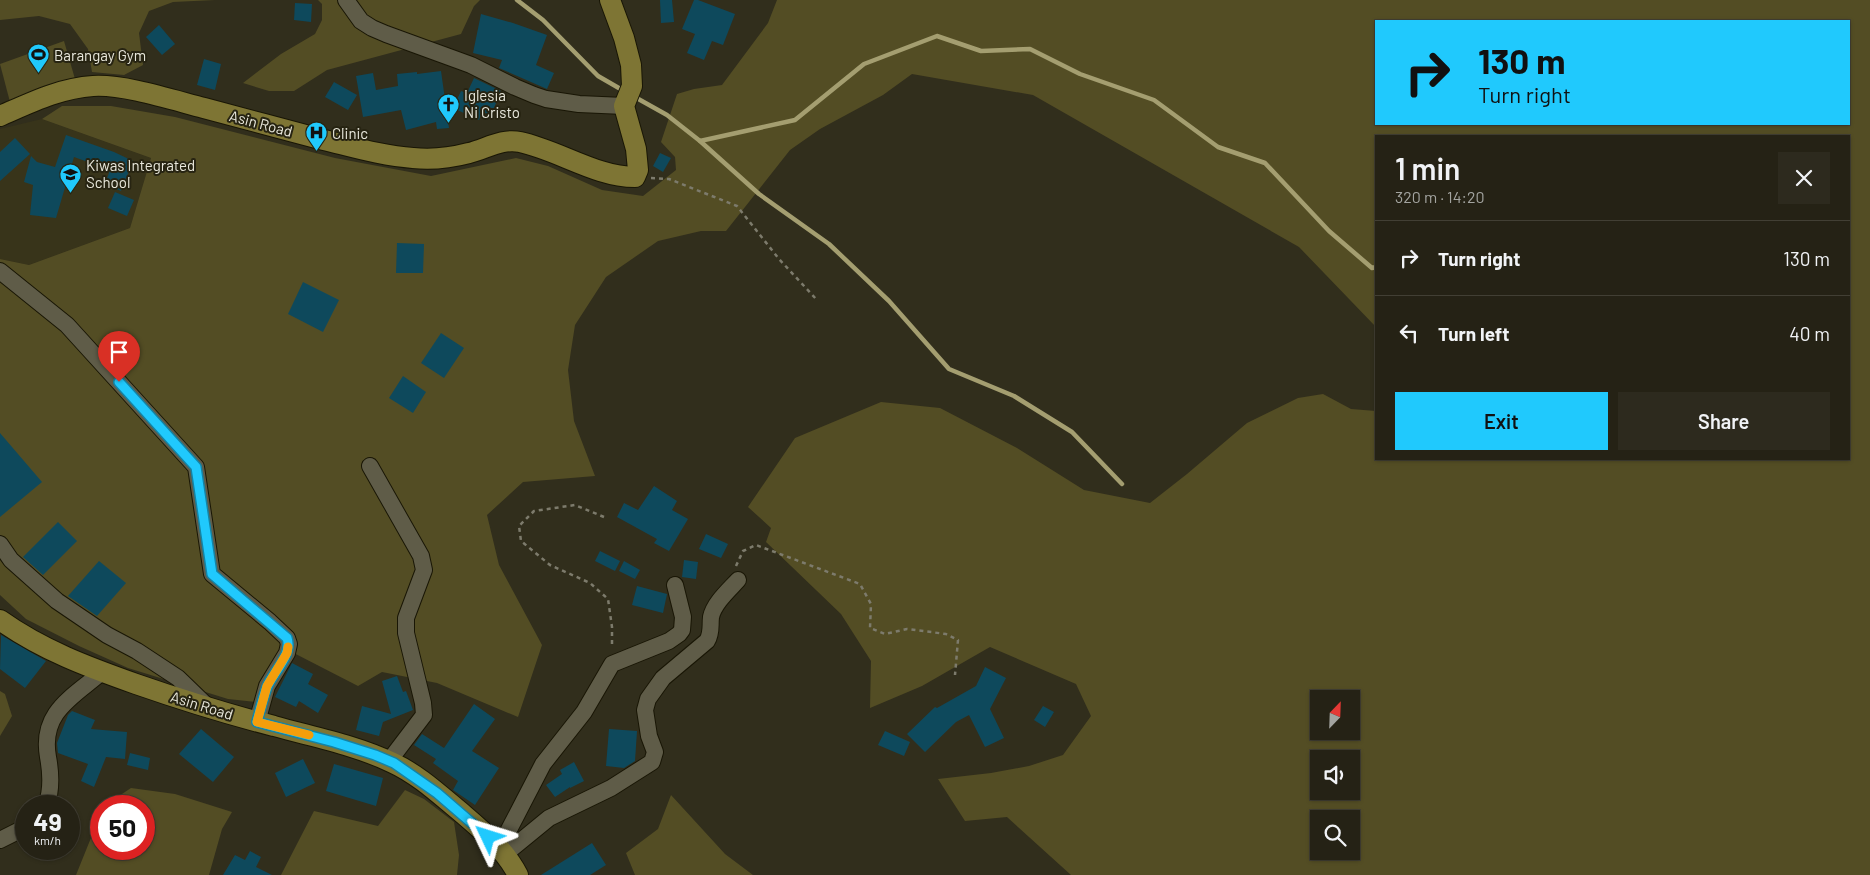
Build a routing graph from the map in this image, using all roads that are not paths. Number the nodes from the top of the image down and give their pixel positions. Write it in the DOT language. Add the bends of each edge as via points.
graph roads {
  1 [pos="346,0"];
  2 [pos="610,0"];
  3 [pos="628,97"];
  4 [pos="0,116"];
  5 [pos="0,271"];
  6 [pos="370,466"];
  7 [pos="0,544"];
  8 [pos="736,574"];
  9 [pos="675,584"];
  10 [pos="0,620"];
  11 [pos="102,672"];
  12 [pos="210,709"];
  13 [pos="257,722"];
  14 [pos="389,761"];
  15 [pos="50,795"];
  16 [pos="15,832"];
  17 [pos="0,840"];
  18 [pos="502,851"];
  19 [pos="518,875"];
  1 -- 3 [label="street" via="361,21 372,28 470,64 534,95 578,104"];
  2 -- 3 [label="main road" via="631,65"];
  3 -- 4 [label="main road, Asin Road" via="638,170 635,177 612,175 518,142 506,141 471,153 437,159 412,158 358,148 167,98 94,86 47,96"];
  5 -- 13 [label="street" via="67,325 196,467 212,574 270,622 289,644 267,686"];
  6 -- 14 [label="street" via="421,556 424,570 406,618 406,633 424,715"];
  7 -- 12 [label="street" via="11,560 57,601 178,678"];
  8 -- 18 [label="street" via="711,616 707,641 663,678 648,700 645,710 655,752 652,762 611,788 550,818"];
  9 -- 18 [label="street" via="683,617 682,630 669,641 612,664 584,712 543,764"];
  10 -- 11 [label="main road, Asin Road" via="20,635 60,656"];
  11 -- 12 [label="main road, Asin Road"];
  11 -- 15 [label="street" via="66,701 49,725 46,744"];
  12 -- 13 [label="main road, Asin Road"];
  13 -- 14 [label="main road, Asin Road" via="334,742"];
  14 -- 18 [label="main road, Asin Road" via="437,793"];
  16 -- 17 [label="street"];
  18 -- 19 [label="main road, Asin Road"];
}
